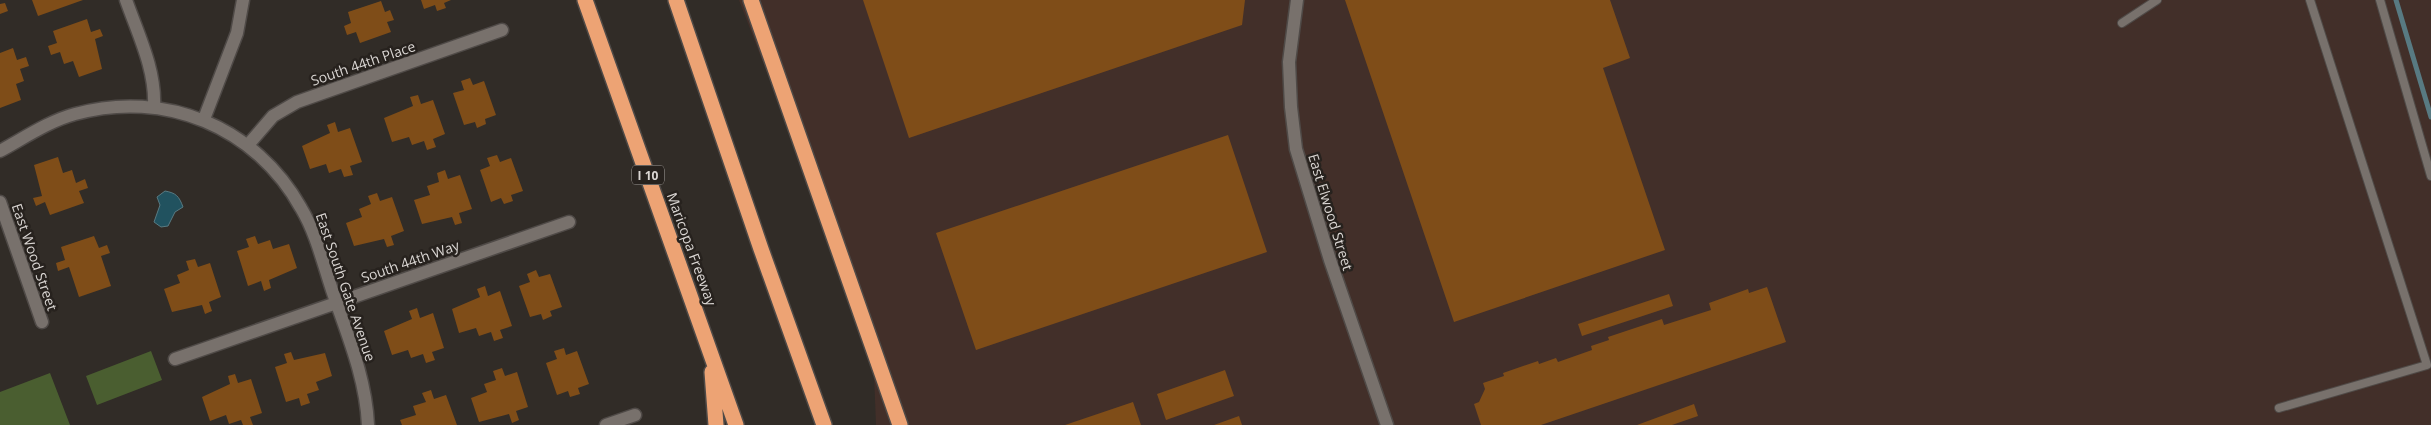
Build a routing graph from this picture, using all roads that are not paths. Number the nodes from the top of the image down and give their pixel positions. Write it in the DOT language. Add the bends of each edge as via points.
graph roads {
  1 [pos="126,0"];
  2 [pos="243,0"];
  3 [pos="585,0"];
  4 [pos="676,0"];
  5 [pos="751,0"];
  6 [pos="1297,0"];
  7 [pos="2157,0"];
  8 [pos="2310,0"];
  9 [pos="2380,0"];
  10 [pos="2122,24"];
  11 [pos="502,30"];
  12 [pos="154,107"];
  13 [pos="204,119"];
  14 [pos="248,145"];
  15 [pos="0,150"];
  16 [pos="2431,176"];
  17 [pos="0,202"];
  18 [pos="569,222"];
  19 [pos="336,303"];
  20 [pos="42,322"];
  21 [pos="711,351"];
  22 [pos="175,359"];
  23 [pos="2279,408"];
  24 [pos="635,415"];
  25 [pos="368,425"];
  26 [pos="606,425"];
  27 [pos="716,425"];
  28 [pos="736,425"];
  29 [pos="824,425"];
  30 [pos="900,425"];
  31 [pos="1387,425"];
  1 -- 12 [label="street" via="152,74"];
  2 -- 13 [label="street" via="237,33"];
  3 -- 21 [label="highway, Maricopa Freeway / I 10"];
  4 -- 29 [label="highway"];
  5 -- 30 [label="highway"];
  6 -- 31 [label="street, East Elwood Street" via="1289,62 1296,149"];
  7 -- 10 [label="lane"];
  8 -- 23 [label="lane" via="2427,365"];
  9 -- 16 [label="lane"];
  11 -- 14 [label="street, South 44th Place" via="297,102 273,116"];
  12 -- 13 [label="street"];
  12 -- 15 [label="street" via="117,107 73,115"];
  13 -- 14 [label="street, East South Gate Avenue"];
  14 -- 19 [label="street, East South Gate Avenue" via="278,174 302,210"];
  17 -- 20 [label="street, East Wood Street"];
  18 -- 19 [label="street, South 44th Way"];
  19 -- 22 [label="street, South 44th Way"];
  19 -- 25 [label="street, East South Gate Avenue" via="363,382"];
  21 -- 27 [label="highway"];
  21 -- 28 [label="highway, Maricopa Freeway / I 10"];
  24 -- 26 [label="street"];
}
